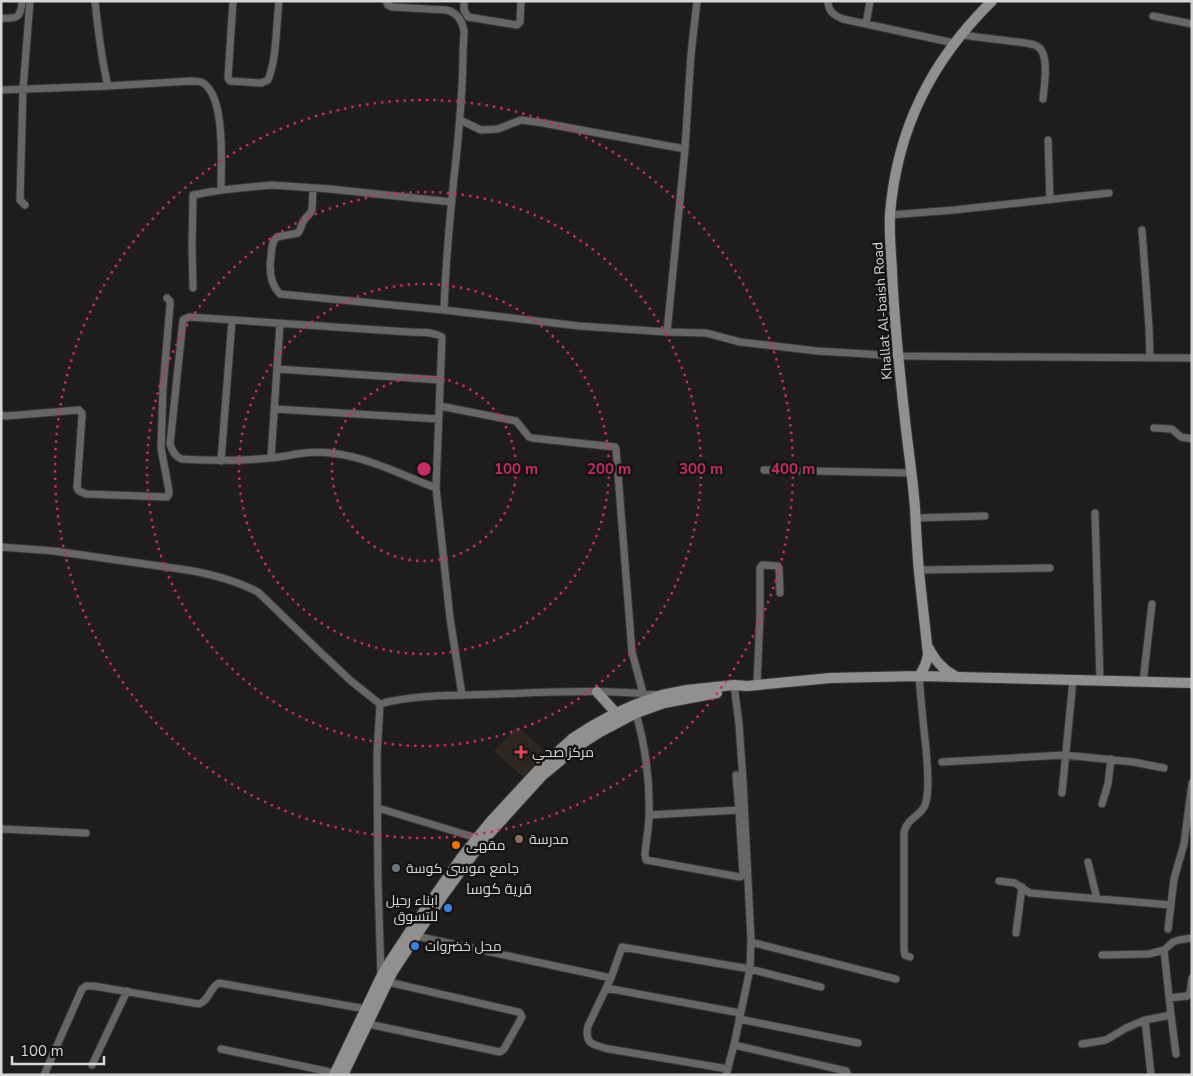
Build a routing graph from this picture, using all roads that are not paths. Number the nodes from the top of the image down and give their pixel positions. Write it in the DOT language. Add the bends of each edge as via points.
graph roads {
  1 [pos="22,1"];
  2 [pos="30,1"];
  3 [pos="95,1"];
  4 [pos="233,1"];
  5 [pos="279,1"];
  6 [pos="386,1"];
  7 [pos="464,1"];
  8 [pos="521,1"];
  9 [pos="697,1"];
  10 [pos="828,1"];
  11 [pos="870,1"];
  12 [pos="992,1"];
  13 [pos="1153,16"];
  14 [pos="1,18"];
  15 [pos="866,24"];
  16 [pos="1192,24"];
  17 [pos="961,35"];
  18 [pos="954,44"];
  19 [pos="108,86"];
  20 [pos="23,89"];
  21 [pos="1,90"];
  22 [pos="1043,99"];
  23 [pos="460,120"];
  24 [pos="1048,140"];
  25 [pos="684,149"];
  26 [pos="313,188"];
  27 [pos="221,190"];
  28 [pos="1109,193"];
  29 [pos="1050,200"];
  30 [pos="452,202"];
  31 [pos="25,205"];
  32 [pos="890,216"];
  33 [pos="1142,230"];
  34 [pos="193,288"];
  35 [pos="167,298"];
  36 [pos="444,310"];
  37 [pos="232,320"];
  38 [pos="280,323"];
  39 [pos="668,332"];
  40 [pos="898,356"];
  41 [pos="1150,358"];
  42 [pos="1192,358"];
  43 [pos="277,369"];
  44 [pos="441,380"];
  45 [pos="440,406"];
  46 [pos="275,409"];
  47 [pos="1,415"];
  48 [pos="440,419"];
  49 [pos="1154,428"];
  50 [pos="1192,439"];
  51 [pos="271,458"];
  52 [pos="221,461"];
  53 [pos="764,470"];
  54 [pos="911,473"];
  55 [pos="436,488"];
  56 [pos="1095,513"];
  57 [pos="985,516"];
  58 [pos="915,518"];
  59 [pos="1,547"];
  60 [pos="1050,568"];
  61 [pos="918,570"];
  62 [pos="780,593"];
  63 [pos="1152,604"];
  64 [pos="927,646"];
  65 [pos="919,676"];
  66 [pos="957,676"];
  67 [pos="1072,680"];
  68 [pos="1100,680"];
  69 [pos="1143,682"];
  70 [pos="1192,683"];
  71 [pos="752,685"];
  72 [pos="734,688"];
  73 [pos="597,692"];
  74 [pos="643,693"];
  75 [pos="462,695"];
  76 [pos="662,695"];
  77 [pos="380,704"];
  78 [pos="635,709"];
  79 [pos="616,713"];
  80 [pos="563,753"];
  81 [pos="1065,755"];
  82 [pos="1111,759"];
  83 [pos="942,762"];
  84 [pos="1164,768"];
  85 [pos="736,775"];
  86 [pos="1192,783"];
  87 [pos="1062,793"];
  88 [pos="1102,804"];
  89 [pos="378,808"];
  90 [pos="739,810"];
  91 [pos="649,815"];
  92 [pos="494,823"];
  93 [pos="1,830"];
  94 [pos="86,833"];
  95 [pos="477,838"];
  96 [pos="1088,862"];
  97 [pos="1000,880"];
  98 [pos="1022,887"];
  99 [pos="1097,898"];
  100 [pos="1171,905"];
  101 [pos="1168,929"];
  102 [pos="1016,933"];
  103 [pos="416,936"];
  104 [pos="1192,938"];
  105 [pos="751,942"];
  106 [pos="1164,950"];
  107 [pos="1102,955"];
  108 [pos="910,957"];
  109 [pos="392,965"];
  110 [pos="750,969"];
  111 [pos="611,978"];
  112 [pos="1192,978"];
  113 [pos="384,979"];
  114 [pos="896,979"];
  115 [pos="821,987"];
  116 [pos="606,988"];
  117 [pos="127,991"];
  118 [pos="1169,998"];
  119 [pos="366,1009"];
  120 [pos="1171,1015"];
  121 [pos="739,1016"];
  122 [pos="1145,1020"];
  123 [pos="368,1024"];
  124 [pos="858,1043"];
  125 [pos="1082,1044"];
  126 [pos="734,1045"];
  127 [pos="221,1049"];
  128 [pos="1176,1054"];
  129 [pos="92,1065"];
  130 [pos="727,1072"];
  131 [pos="338,1074"];
  132 [pos="44,1075"];
  133 [pos="848,1075"];
  134 [pos="1151,1075"];
  1 -- 14 [label="street" via="18,17"];
  2 -- 20 [label="street"];
  3 -- 19 [label="street"];
  4 -- 5 [label="street" via="228,78 230,81 261,83 268,80 272,71"];
  6 -- 23 [label="street" via="392,7 446,10 456,14 464,30"];
  7 -- 8 [label="street" via="468,17 516,25 520,22"];
  9 -- 25 [label="street"];
  10 -- 15 [label="street" via="833,14"];
  11 -- 15 [label="street"];
  12 -- 17 [label="street, Khallat Al-baish Road"];
  13 -- 16 [label="street"];
  15 -- 18 [label="street"];
  17 -- 18 [label="street, Khallat Al-baish Road"];
  17 -- 22 [label="street" via="1039,48 1045,58"];
  18 -- 32 [label="street, Khallat Al-baish Road" via="936,69 910,123 894,183"];
  19 -- 20 [label="street"];
  19 -- 27 [label="street" via="203,82 215,100 221,127"];
  20 -- 21 [label="street"];
  20 -- 31 [label="street" via="20,200"];
  23 -- 25 [label="street" via="482,130 521,120"];
  23 -- 30 [label="street"];
  24 -- 29 [label="street"];
  25 -- 39 [label="street"];
  26 -- 27 [label="street" via="271,185"];
  26 -- 30 [label="street"];
  26 -- 36 [label="street" via="312,210 300,231 277,237 272,244 270,274 280,294"];
  27 -- 34 [label="street" via="193,196"];
  28 -- 29 [label="street"];
  29 -- 32 [label="street"];
  30 -- 36 [label="street"];
  32 -- 40 [label="street, Khallat Al-baish Road"];
  33 -- 41 [label="street"];
  35 -- 47 [label="street" via="170,305 162,388 161,448 169,491 167,497 86,494 79,491 82,413 79,410"];
  36 -- 39 [label="street" via="579,326"];
  37 -- 38 [label="street"];
  37 -- 52 [label="street"];
  37 -- 52 [label="street" via="189,317 183,320 170,444 181,459"];
  38 -- 43 [label="street"];
  38 -- 44 [label="street" via="438,334 442,339"];
  39 -- 40 [label="street" via="706,333 740,342 818,351"];
  40 -- 41 [label="street"];
  40 -- 54 [label="street, Khallat Al-baish Road"];
  41 -- 42 [label="street"];
  43 -- 44 [label="street"];
  43 -- 46 [label="street"];
  44 -- 45 [label="street"];
  45 -- 48 [label="street"];
  45 -- 74 [label="street" via="516,421 532,438 615,447 632,652"];
  46 -- 48 [label="street"];
  46 -- 51 [label="street"];
  48 -- 55 [label="street"];
  49 -- 50 [label="street" via="1172,430"];
  51 -- 52 [label="street"];
  51 -- 55 [label="street" via="330,452 382,466"];
  53 -- 54 [label="street"];
  54 -- 58 [label="street, Khallat Al-baish Road"];
  55 -- 75 [label="street"];
  56 -- 68 [label="street"];
  57 -- 58 [label="street"];
  58 -- 61 [label="street, Khallat Al-baish Road"];
  59 -- 77 [label="street" via="83,554 202,572 248,587 258,592 351,681"];
  60 -- 61 [label="street"];
  61 -- 64 [label="street, Khallat Al-baish Road"];
  62 -- 71 [label="street" via="778,566 762,565 756,670"];
  63 -- 69 [label="street"];
  64 -- 65 [label="street" via="927,662"];
  64 -- 66 [label="street" via="939,664"];
  65 -- 66 [label="street"];
  65 -- 71 [label="street" via="830,678"];
  65 -- 108 [label="street" via="928,773 925,806 908,822 904,832 904,950"];
  66 -- 67 [label="street"];
  67 -- 68 [label="street"];
  67 -- 81 [label="street"];
  68 -- 69 [label="street"];
  69 -- 70 [label="street"];
  71 -- 72 [label="street"];
  72 -- 76 [label="street" via="687,690"];
  72 -- 78 [label="street"];
  72 -- 105 [label="street" via="743,781"];
  73 -- 74 [label="street"];
  73 -- 75 [label="street"];
  73 -- 79 [label="street"];
  74 -- 76 [label="street"];
  75 -- 77 [label="street" via="406,698"];
  76 -- 78 [label="street"];
  77 -- 89 [label="street"];
  78 -- 79 [label="street"];
  78 -- 80 [label="street"];
  78 -- 91 [label="street" via="648,778"];
  79 -- 80 [label="street" via="573,738"];
  80 -- 92 [label="street" via="541,767"];
  81 -- 82 [label="street"];
  81 -- 83 [label="street"];
  81 -- 87 [label="street"];
  82 -- 84 [label="street"];
  82 -- 88 [label="street"];
  85 -- 90 [label="street"];
  86 -- 100 [label="street"];
  89 -- 95 [label="street"];
  89 -- 113 [label="street" via="378,882"];
  90 -- 91 [label="street"];
  90 -- 91 [label="street" via="743,875 740,878 646,860"];
  92 -- 95 [label="street"];
  92 -- 103 [label="street"];
  93 -- 94 [label="street"];
  95 -- 109 [label="street"];
  96 -- 99 [label="street"];
  97 -- 98 [label="street" via="1015,882"];
  98 -- 99 [label="street" via="1030,893"];
  98 -- 102 [label="street"];
  99 -- 100 [label="street"];
  100 -- 101 [label="street"];
  103 -- 109 [label="street"];
  103 -- 111 [label="street"];
  104 -- 106 [label="street" via="1174,942"];
  105 -- 110 [label="street"];
  105 -- 114 [label="street"];
  106 -- 107 [label="street" via="1150,954"];
  106 -- 118 [label="street"];
  109 -- 113 [label="street"];
  110 -- 111 [label="street" via="623,947"];
  110 -- 115 [label="street"];
  110 -- 121 [label="street"];
  111 -- 116 [label="street"];
  112 -- 118 [label="street" via="1189,995"];
  113 -- 119 [label="street"];
  113 -- 123 [label="street"];
  113 -- 123 [label="street" via="518,1012 522,1017 500,1052"];
  116 -- 121 [label="street"];
  116 -- 130 [label="street" via="587,1030 593,1045"];
  117 -- 119 [label="street" via="199,1004 205,1002 220,983"];
  117 -- 129 [label="street"];
  117 -- 132 [label="street" via="84,987"];
  118 -- 120 [label="street"];
  119 -- 131 [label="street"];
  120 -- 122 [label="street"];
  120 -- 128 [label="street"];
  121 -- 124 [label="street"];
  121 -- 126 [label="street"];
  122 -- 125 [label="street" via="1106,1040"];
  122 -- 134 [label="street"];
  123 -- 131 [label="street"];
  126 -- 130 [label="street"];
  126 -- 133 [label="street" via="846,1071"];
  127 -- 131 [label="street"];
}
